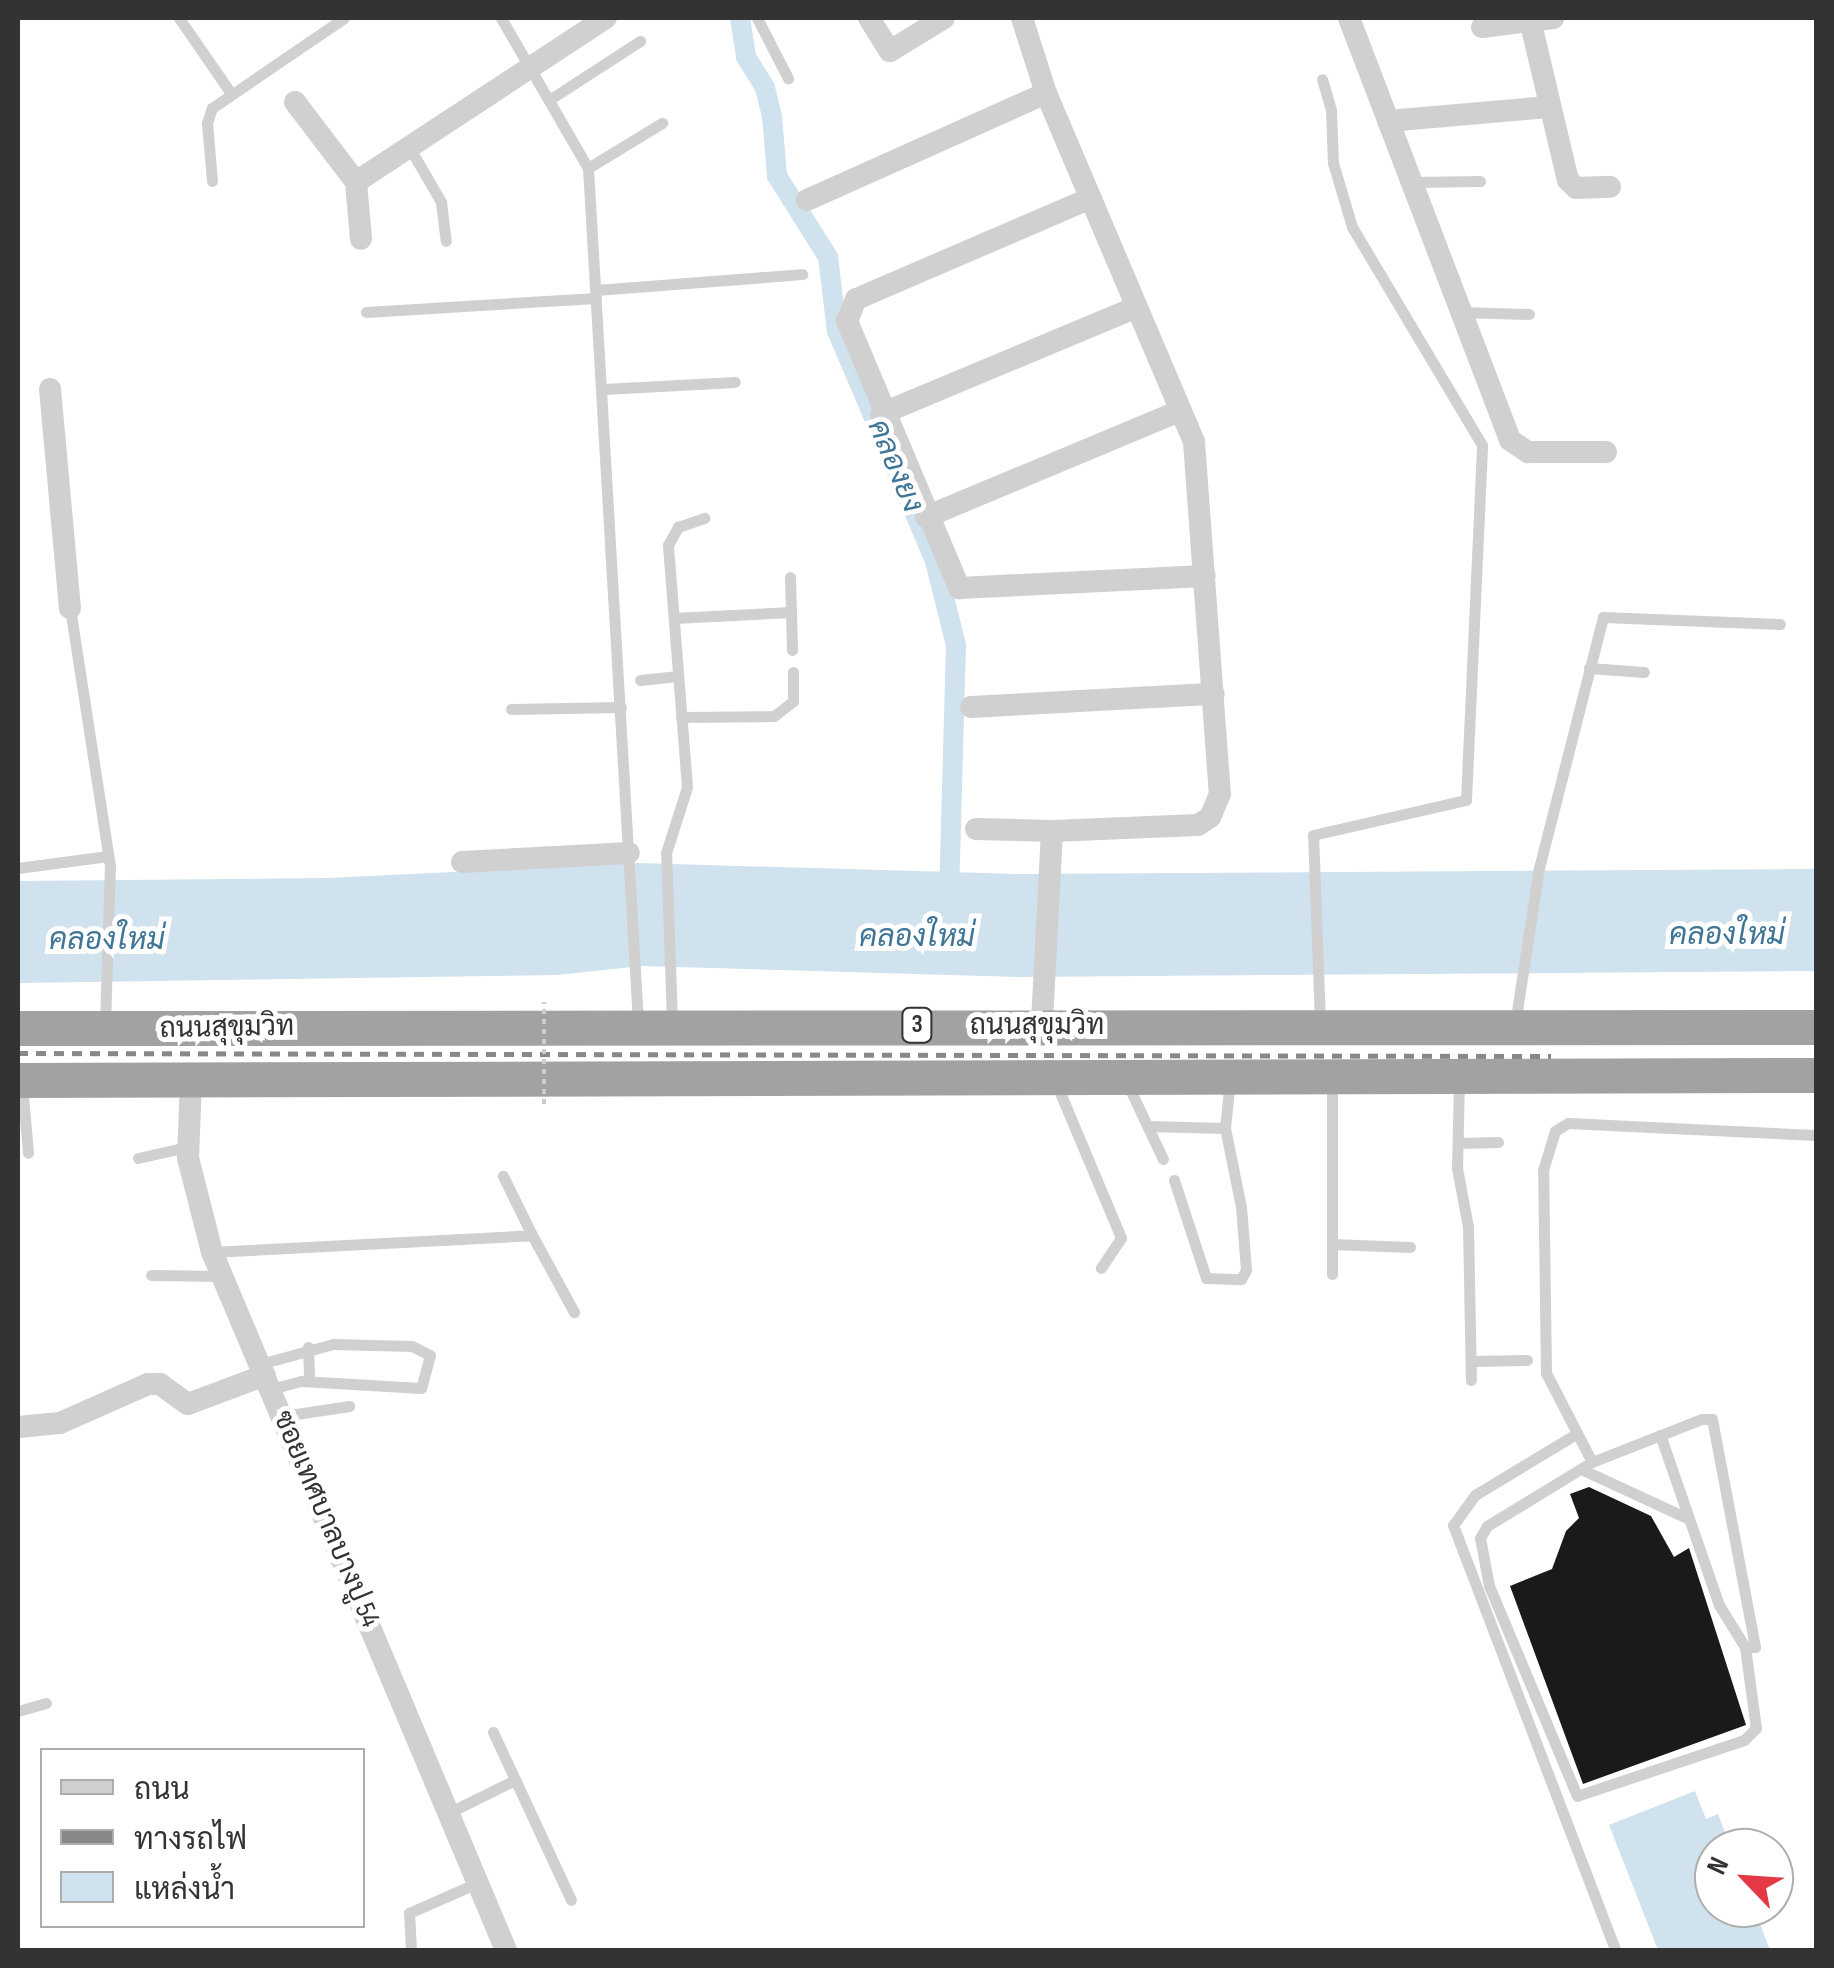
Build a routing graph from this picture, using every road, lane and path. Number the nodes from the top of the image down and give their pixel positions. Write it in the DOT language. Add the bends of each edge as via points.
graph roads {
  1 [pos="179,18"];
  2 [pos="344,18"];
  3 [pos="502,18"];
  4 [pos="606,18"];
  5 [pos="756,18"];
  6 [pos="869,18"];
  7 [pos="944,18"];
  8 [pos="1022,18"];
  9 [pos="1349,18"];
  10 [pos="1542,21"];
  11 [pos="1482,27"];
  12 [pos="640,41"];
  13 [pos="533,66"];
  14 [pos="788,78"];
  15 [pos="1322,80"];
  16 [pos="230,92"];
  17 [pos="1046,93"];
  18 [pos="552,98"];
  19 [pos="295,102"];
  20 [pos="1547,107"];
  21 [pos="1388,121"];
  22 [pos="662,123"];
  23 [pos="407,144"];
  24 [pos="588,168"];
  25 [pos="212,181"];
  26 [pos="1480,181"];
  27 [pos="356,182"];
  28 [pos="1412,182"];
  29 [pos="1610,188"];
  30 [pos="1091,198"];
  31 [pos="807,200"];
  32 [pos="360,239"];
  33 [pos="446,241"];
  34 [pos="802,274"];
  35 [pos="596,294"];
  36 [pos="1134,308"];
  37 [pos="366,312"];
  38 [pos="1462,312"];
  39 [pos="1529,314"];
  40 [pos="735,382"];
  41 [pos="50,389"];
  42 [pos="604,389"];
  43 [pos="1180,411"];
  44 [pos="882,414"];
  45 [pos="1606,452"];
  46 [pos="926,517"];
  47 [pos="704,518"];
  48 [pos="1205,576"];
  49 [pos="790,577"];
  50 [pos="70,608"];
  51 [pos="791,612"];
  52 [pos="674,618"];
  53 [pos="1780,624"];
  54 [pos="792,650"];
  55 [pos="1589,668"];
  56 [pos="794,672"];
  57 [pos="1644,672"];
  58 [pos="678,676"];
  59 [pos="640,680"];
  60 [pos="1214,694"];
  61 [pos="621,707"];
  62 [pos="971,708"];
  63 [pos="512,709"];
  64 [pos="681,717"];
  65 [pos="976,829"];
  66 [pos="1051,843"];
  67 [pos="629,856"];
  68 [pos="109,860"];
  69 [pos="462,862"];
  70 [pos="18,868"];
  71 [pos="544,1002"];
  72 [pos="655,1008"];
  73 [pos="1043,1011"];
  74 [pos="1816,1027"];
  75 [pos="18,1028"];
  76 [pos="105,1029"];
  77 [pos="1320,1029"];
  78 [pos="1514,1029"];
  79 [pos="1053,1074"];
  80 [pos="1122,1074"];
  81 [pos="1230,1075"];
  82 [pos="1816,1075"];
  83 [pos="1332,1076"];
  84 [pos="1459,1077"];
  85 [pos="190,1078"];
  86 [pos="20,1080"];
  87 [pos="544,1104"];
  88 [pos="1148,1126"];
  89 [pos="1225,1128"];
  90 [pos="1816,1135"];
  91 [pos="1498,1142"];
  92 [pos="1458,1143"];
  93 [pos="188,1147"];
  94 [pos="28,1153"];
  95 [pos="138,1158"];
  96 [pos="1163,1159"];
  97 [pos="503,1176"];
  98 [pos="1174,1180"];
  99 [pos="532,1236"];
  100 [pos="1332,1244"];
  101 [pos="1410,1247"];
  102 [pos="212,1252"];
  103 [pos="1101,1268"];
  104 [pos="1332,1274"];
  105 [pos="150,1275"];
  106 [pos="222,1276"];
  107 [pos="574,1312"];
  108 [pos="308,1348"];
  109 [pos="1527,1360"];
  110 [pos="1471,1361"];
  111 [pos="266,1376"];
  112 [pos="1471,1380"];
  113 [pos="309,1382"];
  114 [pos="349,1406"];
  115 [pos="283,1416"];
  116 [pos="18,1427"];
  117 [pos="1572,1428"];
  118 [pos="1660,1435"];
  119 [pos="1586,1465"];
  120 [pos="1690,1518"];
  121 [pos="1745,1647"];
  122 [pos="46,1703"];
  123 [pos="18,1710"];
  124 [pos="493,1732"];
  125 [pos="516,1780"];
  126 [pos="448,1813"];
  127 [pos="477,1883"];
  128 [pos="571,1900"];
  129 [pos="411,1950"];
  130 [pos="506,1950"];
  131 [pos="1615,1950"];
  1 -- 16 [label="lane"];
  2 -- 16 [label="lane"];
  3 -- 13 [label="lane"];
  4 -- 13 [label="street"];
  5 -- 14 [label="lane"];
  6 -- 7 [label="street" via="890,51"];
  8 -- 17 [label="street"];
  9 -- 21 [label="street"];
  10 -- 11 [label="street"];
  10 -- 20 [label="street"];
  12 -- 18 [label="lane"];
  13 -- 18 [label="lane"];
  13 -- 23 [label="street"];
  15 -- 77 [label="lane" via="1333,163 1352,227 1482,445 1466,800 1313,835"];
  16 -- 25 [label="lane" via="207,114"];
  17 -- 30 [label="street"];
  17 -- 31 [label="street"];
  18 -- 24 [label="lane"];
  19 -- 27 [label="street"];
  20 -- 21 [label="street"];
  20 -- 29 [label="street" via="1570,184"];
  21 -- 28 [label="street"];
  22 -- 24 [label="lane"];
  23 -- 27 [label="street"];
  23 -- 33 [label="lane" via="441,202"];
  24 -- 35 [label="lane"];
  26 -- 28 [label="lane"];
  27 -- 32 [label="street"];
  28 -- 38 [label="street"];
  30 -- 36 [label="street"];
  30 -- 44 [label="street" via="856,299 847,321"];
  34 -- 35 [label="lane"];
  35 -- 37 [label="lane"];
  35 -- 42 [label="lane"];
  36 -- 43 [label="street"];
  36 -- 44 [label="street"];
  38 -- 39 [label="lane"];
  38 -- 45 [label="street" via="1518,449"];
  40 -- 42 [label="lane"];
  41 -- 50 [label="street"];
  42 -- 61 [label="lane"];
  43 -- 46 [label="street"];
  43 -- 48 [label="street" via="1198,461"];
  44 -- 46 [label="street"];
  46 -- 48 [label="street" via="953,580 968,591"];
  47 -- 52 [label="lane" via="671,534"];
  48 -- 60 [label="street"];
  49 -- 51 [label="lane"];
  50 -- 68 [label="lane"];
  51 -- 52 [label="lane"];
  51 -- 54 [label="lane"];
  52 -- 58 [label="lane"];
  53 -- 55 [label="lane" via="1608,614"];
  55 -- 57 [label="lane"];
  55 -- 78 [label="lane" via="1539,868"];
  56 -- 64 [label="lane" via="792,701 774,716"];
  58 -- 59 [label="lane"];
  58 -- 64 [label="lane"];
  60 -- 62 [label="street"];
  60 -- 66 [label="street" via="1220,794 1210,817 1198,825"];
  61 -- 63 [label="lane"];
  61 -- 67 [label="lane"];
  64 -- 72 [label="lane" via="687,786 666,853"];
  65 -- 66 [label="street"];
  66 -- 73 [label="street"];
  67 -- 69 [label="street"];
  67 -- 72 [label="lane"];
  68 -- 70 [label="lane"];
  68 -- 76 [label="lane"];
  71 -- 87 [label="path, bridge"];
  72 -- 73 [label="highway, ถนนสุขุมวิท / 3"];
  72 -- 76 [label="highway, ถนนสุขุมวิท / 3"];
  73 -- 77 [label="highway, ถนนสุขุมวิท / 3"];
  74 -- 78 [label="highway, ถนนสุขุมวิท / 3"];
  75 -- 76 [label="highway, ถนนสุขุมวิท / 3"];
  77 -- 78 [label="highway, ถนนสุขุมวิท / 3"];
  79 -- 80 [label="highway, ถนนสุขุมวิท / 3"];
  79 -- 85 [label="highway, ถนนสุขุมวิท / 3"];
  79 -- 103 [label="lane" via="1121,1238"];
  80 -- 81 [label="highway, ถนนสุขุมวิท / 3"];
  80 -- 88 [label="lane"];
  81 -- 83 [label="highway, ถนนสุขุมวิท / 3"];
  81 -- 89 [label="lane"];
  82 -- 84 [label="highway, ถนนสุขุมวิท / 3"];
  83 -- 84 [label="highway, ถนนสุขุมวิท / 3"];
  83 -- 100 [label="lane"];
  84 -- 92 [label="lane"];
  85 -- 86 [label="highway, ถนนสุขุมวิท / 3"];
  85 -- 93 [label="street, ซอยเทศบาลบางปู 54"];
  86 -- 94 [label="lane"];
  88 -- 89 [label="lane"];
  88 -- 96 [label="lane"];
  89 -- 98 [label="lane" via="1241,1207 1241,1278 1206,1278"];
  90 -- 117 [label="lane" via="1568,1124 1556,1130 1544,1170 1546,1373"];
  91 -- 92 [label="lane"];
  92 -- 110 [label="lane"];
  93 -- 95 [label="lane"];
  93 -- 102 [label="street, ซอยเทศบาลบางปู 54"];
  97 -- 99 [label="lane"];
  99 -- 102 [label="lane"];
  99 -- 107 [label="lane"];
  100 -- 101 [label="lane"];
  100 -- 104 [label="lane"];
  102 -- 106 [label="street, ซอยเทศบาลบางปู 54"];
  105 -- 106 [label="lane"];
  106 -- 111 [label="street, ซอยเทศบาลบางปู 54"];
  108 -- 111 [label="lane"];
  108 -- 113 [label="lane"];
  108 -- 113 [label="lane" via="412,1346 430,1355 421,1388"];
  109 -- 110 [label="lane"];
  110 -- 112 [label="lane"];
  111 -- 113 [label="lane"];
  111 -- 115 [label="street, ซอยเทศบาลบางปู 54"];
  111 -- 116 [label="street" via="188,1404 160,1384 148,1384 60,1423"];
  114 -- 115 [label="lane"];
  115 -- 126 [label="street, ซอยเทศบาลบางปู 54"];
  117 -- 119 [label="lane"];
  117 -- 131 [label="lane" via="1475,1495 1453,1525"];
  118 -- 119 [label="lane"];
  118 -- 120 [label="lane"];
  118 -- 121 [label="lane" via="1702,1419 1716,1425 1757,1644"];
  119 -- 120 [label="lane"];
  119 -- 121 [label="lane" via="1487,1526 1480,1538 1489,1586 1570,1793 1585,1794 1744,1740 1756,1728"];
  120 -- 121 [label="lane" via="1719,1605"];
  122 -- 123 [label="lane"];
  124 -- 125 [label="lane"];
  125 -- 126 [label="lane"];
  125 -- 128 [label="lane"];
  126 -- 127 [label="street, ซอยเทศบาลบางปู 54"];
  127 -- 129 [label="lane" via="410,1913"];
  127 -- 130 [label="street, ซอยเทศบาลบางปู 54"];
}
